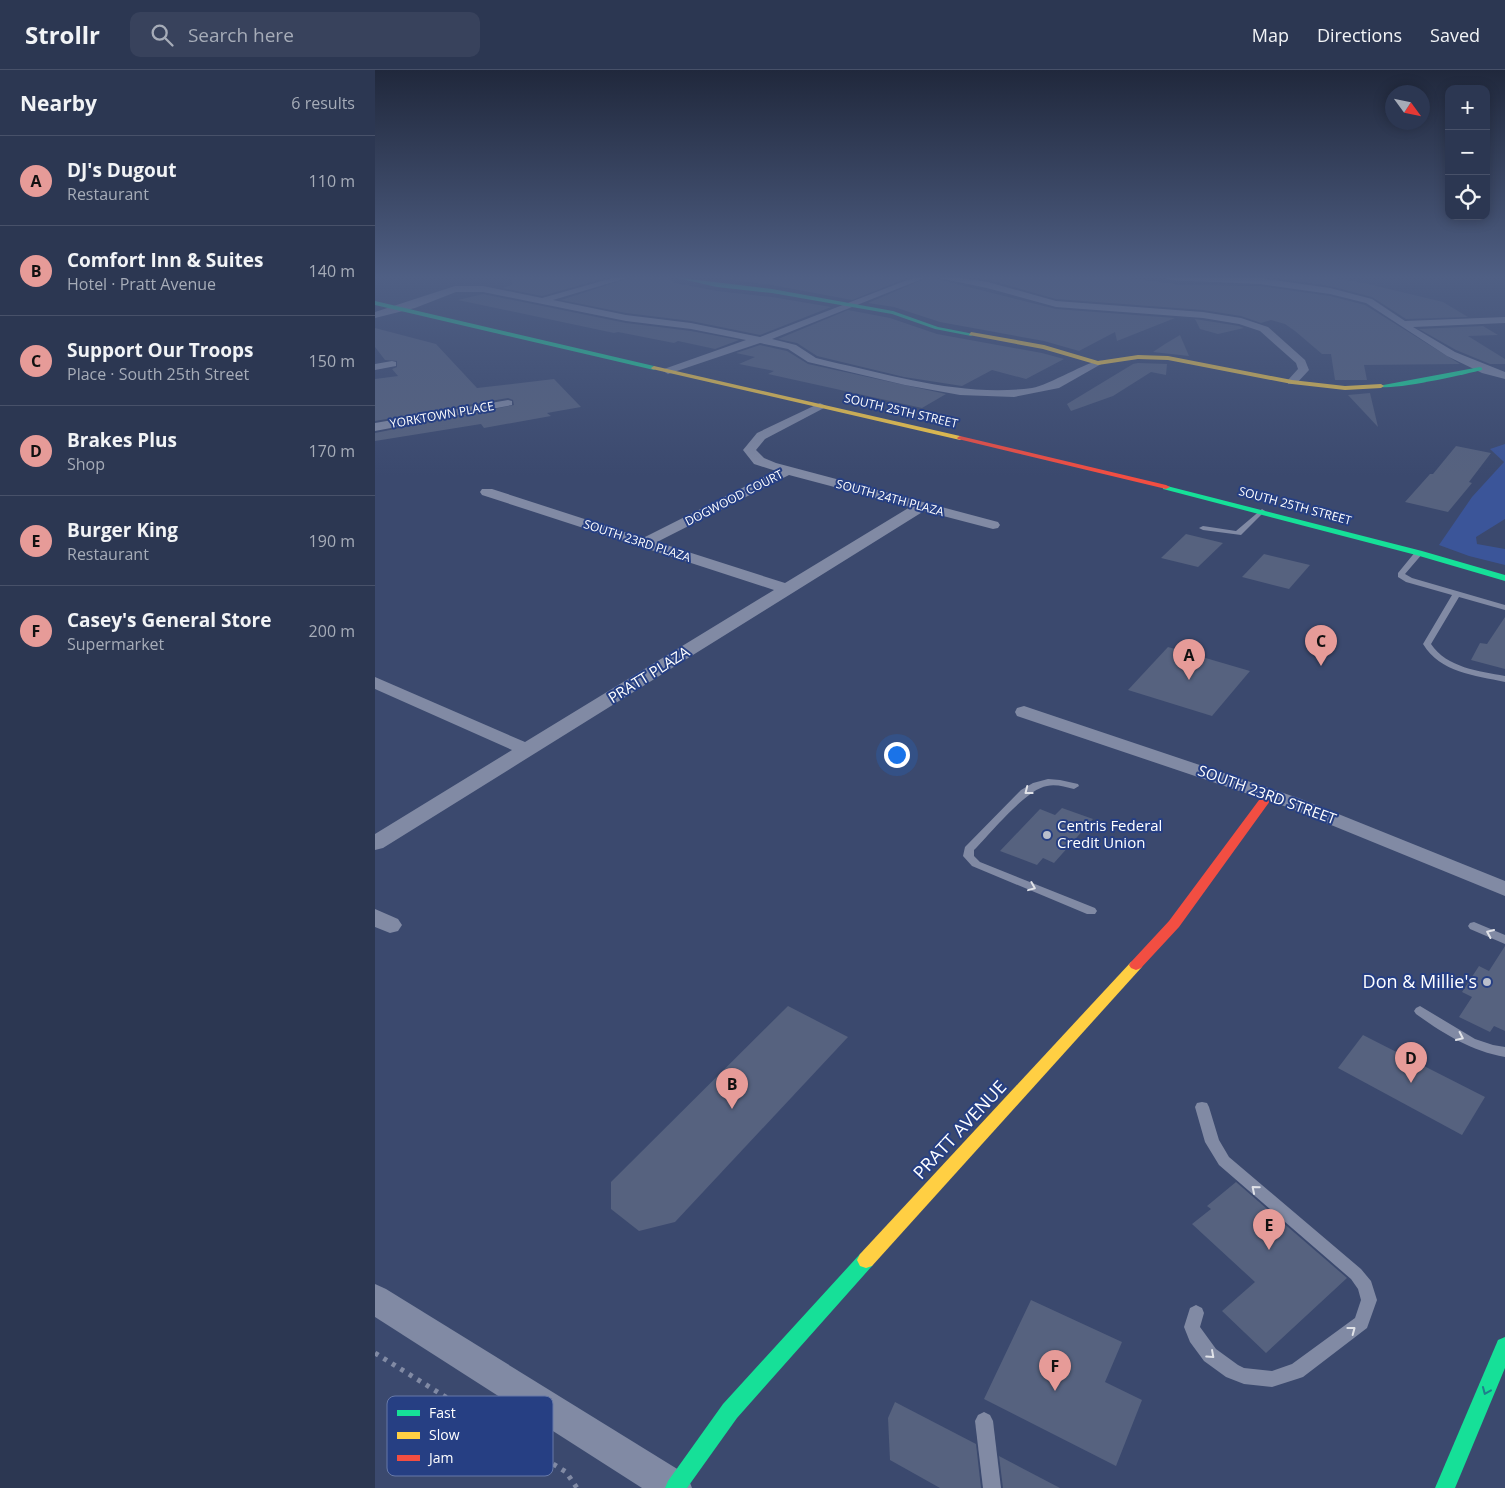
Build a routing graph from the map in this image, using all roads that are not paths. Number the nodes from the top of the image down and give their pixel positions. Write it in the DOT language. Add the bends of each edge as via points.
graph roads {
  1 [pos="547,343"];
  2 [pos="746,343"];
  3 [pos="757,343"];
  4 [pos="775,343"];
  5 [pos="1021,343"];
  6 [pos="1280,343"];
  7 [pos="1432,343"];
  8 [pos="1098,363"];
  9 [pos="392,364"];
  10 [pos="375,367"];
  11 [pos="1480,370"];
  12 [pos="668,371"];
  13 [pos="684,375"];
  14 [pos="1505,376"];
  15 [pos="1292,382"];
  16 [pos="508,403"];
  17 [pos="820,406"];
  18 [pos="375,427"];
  19 [pos="787,471"];
  20 [pos="487,492"];
  21 [pos="922,506"];
  22 [pos="1263,511"];
  23 [pos="993,525"];
  24 [pos="1203,528"];
  25 [pos="644,543"];
  26 [pos="1419,553"];
  27 [pos="1505,569"];
  28 [pos="1505,578"];
  29 [pos="787,590"];
  30 [pos="1457,594"];
  31 [pos="1505,608"];
  32 [pos="1505,679"];
  33 [pos="375,682"];
  34 [pos="1024,712"];
  35 [pos="527,750"];
  36 [pos="1074,786"];
  37 [pos="1269,794"];
  38 [pos="375,843"];
  39 [pos="1505,889"];
  40 [pos="1091,911"];
  41 [pos="1475,926"];
  42 [pos="1505,940"];
  43 [pos="1420,1011"];
  44 [pos="1505,1052"];
  45 [pos="1202,1107"];
  46 [pos="375,1299"];
  47 [pos="1196,1313"];
  48 [pos="1505,1346"];
  49 [pos="529,1396"];
  50 [pos="553,1411"];
  51 [pos="984,1421"];
  52 [pos="675,1488"];
  53 [pos="992,1488"];
  54 [pos="1445,1488"];
  1 -- 12 [label="street, SOUTH 25TH STREET"];
  2 -- 12 [label="street"];
  3 -- 13 [label="street"];
  4 -- 8 [label="street" via="792,347 812,360 826,364 972,393 1007,394 1040,390 1061,383"];
  5 -- 8 [label="street"];
  6 -- 15 [label="street" via="1301,362 1304,370"];
  7 -- 11 [label="street"];
  8 -- 15 [label="street" via="1138,357 1168,358"];
  9 -- 10 [label="street"];
  11 -- 14 [label="street"];
  11 -- 15 [label="street" via="1434,380 1367,388"];
  12 -- 13 [label="street, SOUTH 25TH STREET"];
  13 -- 17 [label="street, SOUTH 25TH STREET"];
  16 -- 18 [label="street, YORKTOWN PLACE"];
  17 -- 19 [label="street, DOGWOOD COURT" via="761,436 749,450 759,461"];
  17 -- 22 [label="street, SOUTH 25TH STREET"];
  19 -- 21 [label="street, SOUTH 24TH PLAZA"];
  19 -- 25 [label="street, DOGWOOD COURT"];
  20 -- 25 [label="street, SOUTH 23RD PLAZA"];
  21 -- 23 [label="street, SOUTH 24TH PLAZA"];
  21 -- 29 [label="street, PRATT PLAZA"];
  22 -- 24 [label="lane" via="1238,533"];
  22 -- 26 [label="street, SOUTH 25TH STREET"];
  25 -- 29 [label="street, SOUTH 23RD PLAZA"];
  26 -- 27 [label="street, SOUTH 25TH STREET"];
  26 -- 28 [label="street, SOUTH 25TH STREET"];
  26 -- 30 [label="lane" via="1401,575"];
  29 -- 35 [label="street, PRATT PLAZA"];
  30 -- 31 [label="lane"];
  30 -- 32 [label="lane" via="1427,644 1430,651 1451,665"];
  33 -- 35 [label="street"];
  34 -- 37 [label="street, SOUTH 23RD STREET"];
  35 -- 38 [label="street, PRATT PLAZA"];
  36 -- 40 [label="lane, one-way" via="1049,781 1025,792 969,849 968,854 976,864"];
  37 -- 39 [label="street, SOUTH 23RD STREET"];
  37 -- 52 [label="street, PRATT AVENUE" via="1174,924 730,1411"];
  42 -- 41 [label="lane, one-way"];
  43 -- 44 [label="lane, one-way" via="1449,1032 1481,1047"];
  47 -- 45 [label="lane, one-way" via="1192,1327 1210,1355 1244,1376 1272,1379 1297,1371 1361,1323 1369,1300 1365,1286 1356,1274 1224,1161 1212,1142"];
  46 -- 49 [label="street"];
  48 -- 54 [label="street, one-way"];
  50 -- 52 [label="street"];
  51 -- 53 [label="lane"];
}
